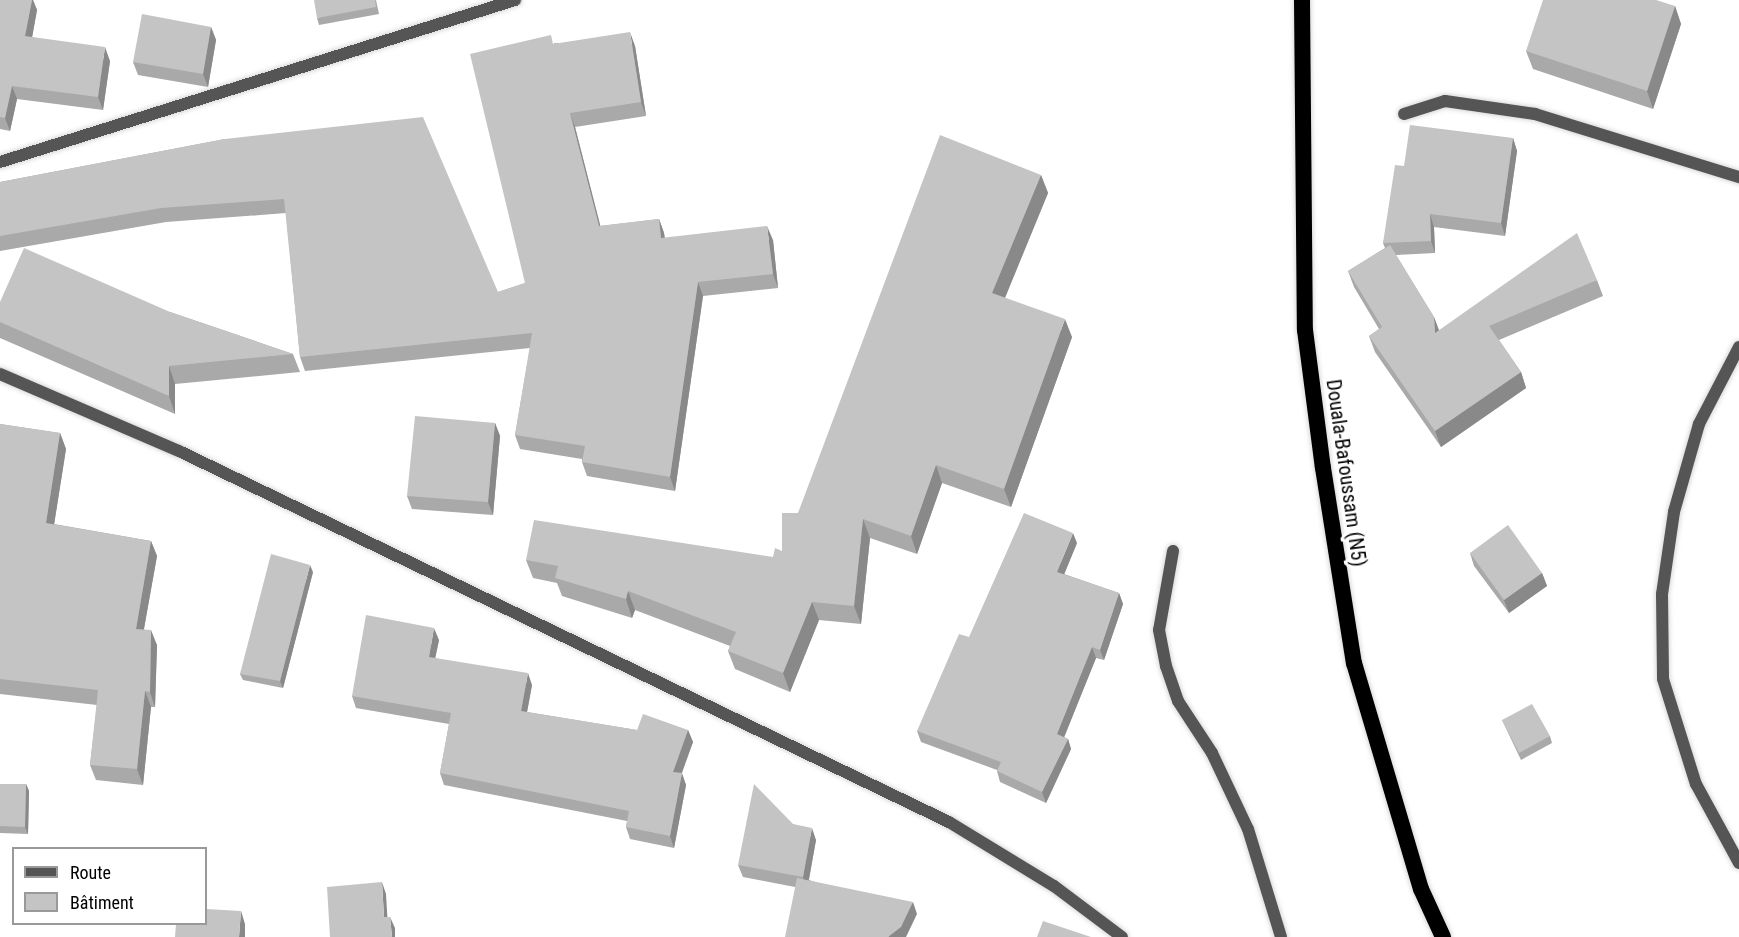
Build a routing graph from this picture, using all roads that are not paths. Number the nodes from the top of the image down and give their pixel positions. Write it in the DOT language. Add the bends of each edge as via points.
graph roads {
  1 [pos="514,0"];
  2 [pos="1302,0"];
  3 [pos="1404,114"];
  4 [pos="0,162"];
  5 [pos="1739,177"];
  6 [pos="1739,346"];
  7 [pos="0,374"];
  8 [pos="1173,551"];
  9 [pos="1739,863"];
  10 [pos="1122,937"];
  11 [pos="1281,937"];
  12 [pos="1443,937"];
  1 -- 4 [label="street"];
  2 -- 12 [label="highway, Douala-Bafoussam (N5)" via="1305,330 1323,468 1354,663 1421,889"];
  3 -- 5 [label="street" via="1445,101 1535,114"];
  6 -- 9 [label="street" via="1699,424 1674,512 1662,594 1663,678 1696,784"];
  7 -- 10 [label="street" via="179,451 949,822 1054,886"];
  8 -- 11 [label="street" via="1160,630 1166,666 1178,701 1212,753 1248,828"];
}
